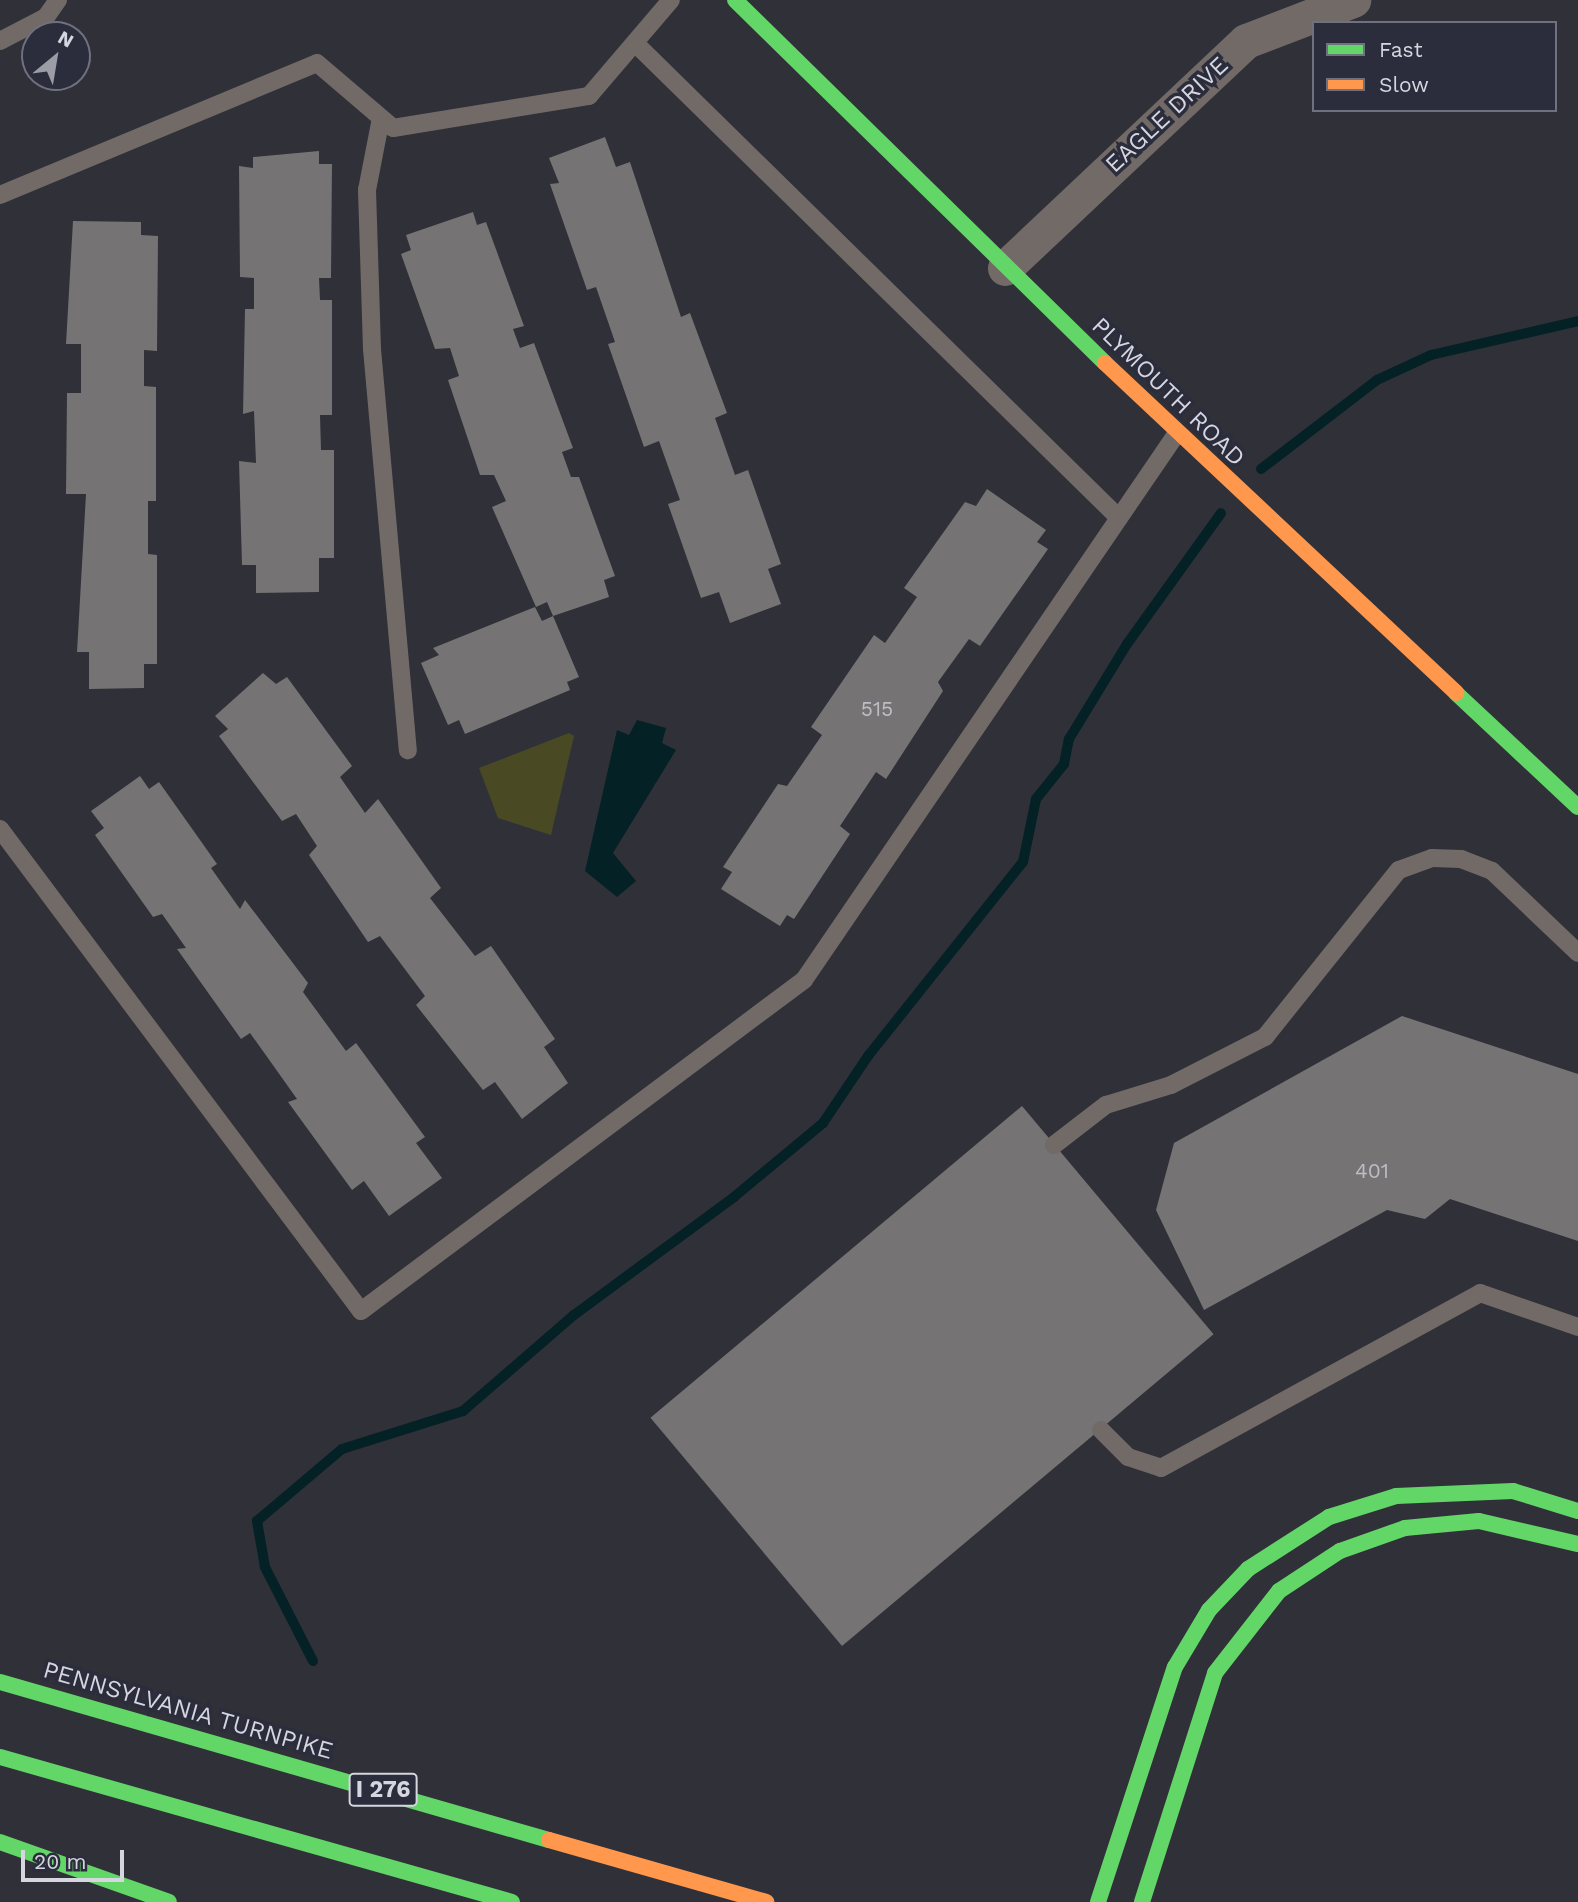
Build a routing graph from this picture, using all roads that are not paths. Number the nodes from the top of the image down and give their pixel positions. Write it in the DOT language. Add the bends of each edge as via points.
graph roads {
  1 [pos="58,0"];
  2 [pos="671,0"];
  3 [pos="735,0"];
  4 [pos="1353,0"];
  5 [pos="0,41"];
  6 [pos="637,45"];
  7 [pos="381,118"];
  8 [pos="0,195"];
  9 [pos="1005,268"];
  10 [pos="1177,433"];
  11 [pos="1119,519"];
  12 [pos="408,750"];
  13 [pos="1578,807"];
  14 [pos="0,829"];
  15 [pos="1578,953"];
  16 [pos="1054,1145"];
  17 [pos="1578,1327"];
  18 [pos="1101,1430"];
  19 [pos="1578,1511"];
  20 [pos="1578,1544"];
  21 [pos="0,1682"];
  22 [pos="0,1757"];
  23 [pos="0,1842"];
  24 [pos="169,1902"];
  25 [pos="512,1902"];
  26 [pos="766,1902"];
  27 [pos="1098,1902"];
  28 [pos="1142,1902"];
  1 -- 5 [label="lane" via="46,17"];
  2 -- 6 [label="lane"];
  3 -- 9 [label="main road, PLYMOUTH ROAD"];
  4 -- 9 [label="street, EAGLE DRIVE" via="1246,41"];
  6 -- 7 [label="lane" via="589,96 393,128"];
  6 -- 11 [label="lane"];
  7 -- 8 [label="lane" via="317,63"];
  7 -- 12 [label="lane" via="368,190 372,349"];
  9 -- 10 [label="main road, PLYMOUTH ROAD"];
  10 -- 11 [label="lane"];
  10 -- 13 [label="main road, PLYMOUTH ROAD"];
  11 -- 14 [label="lane" via="804,981 361,1311"];
  15 -- 16 [label="lane" via="1492,871 1461,859 1432,858 1399,870 1265,1037 1171,1085 1106,1105"];
  17 -- 18 [label="lane" via="1479,1293 1161,1468 1128,1457"];
  19 -- 27 [label="main road" via="1513,1491 1431,1491 1360,1507 1296,1534 1227,1589 1192,1634 1160,1701"];
  20 -- 28 [label="main road" via="1517,1525 1442,1523 1372,1538 1307,1569 1254,1616 1216,1673"];
  21 -- 26 [label="main road, PENNSYLVANIA TURNPIKE / I 276"];
  22 -- 25 [label="main road"];
  23 -- 24 [label="main road"];
}
